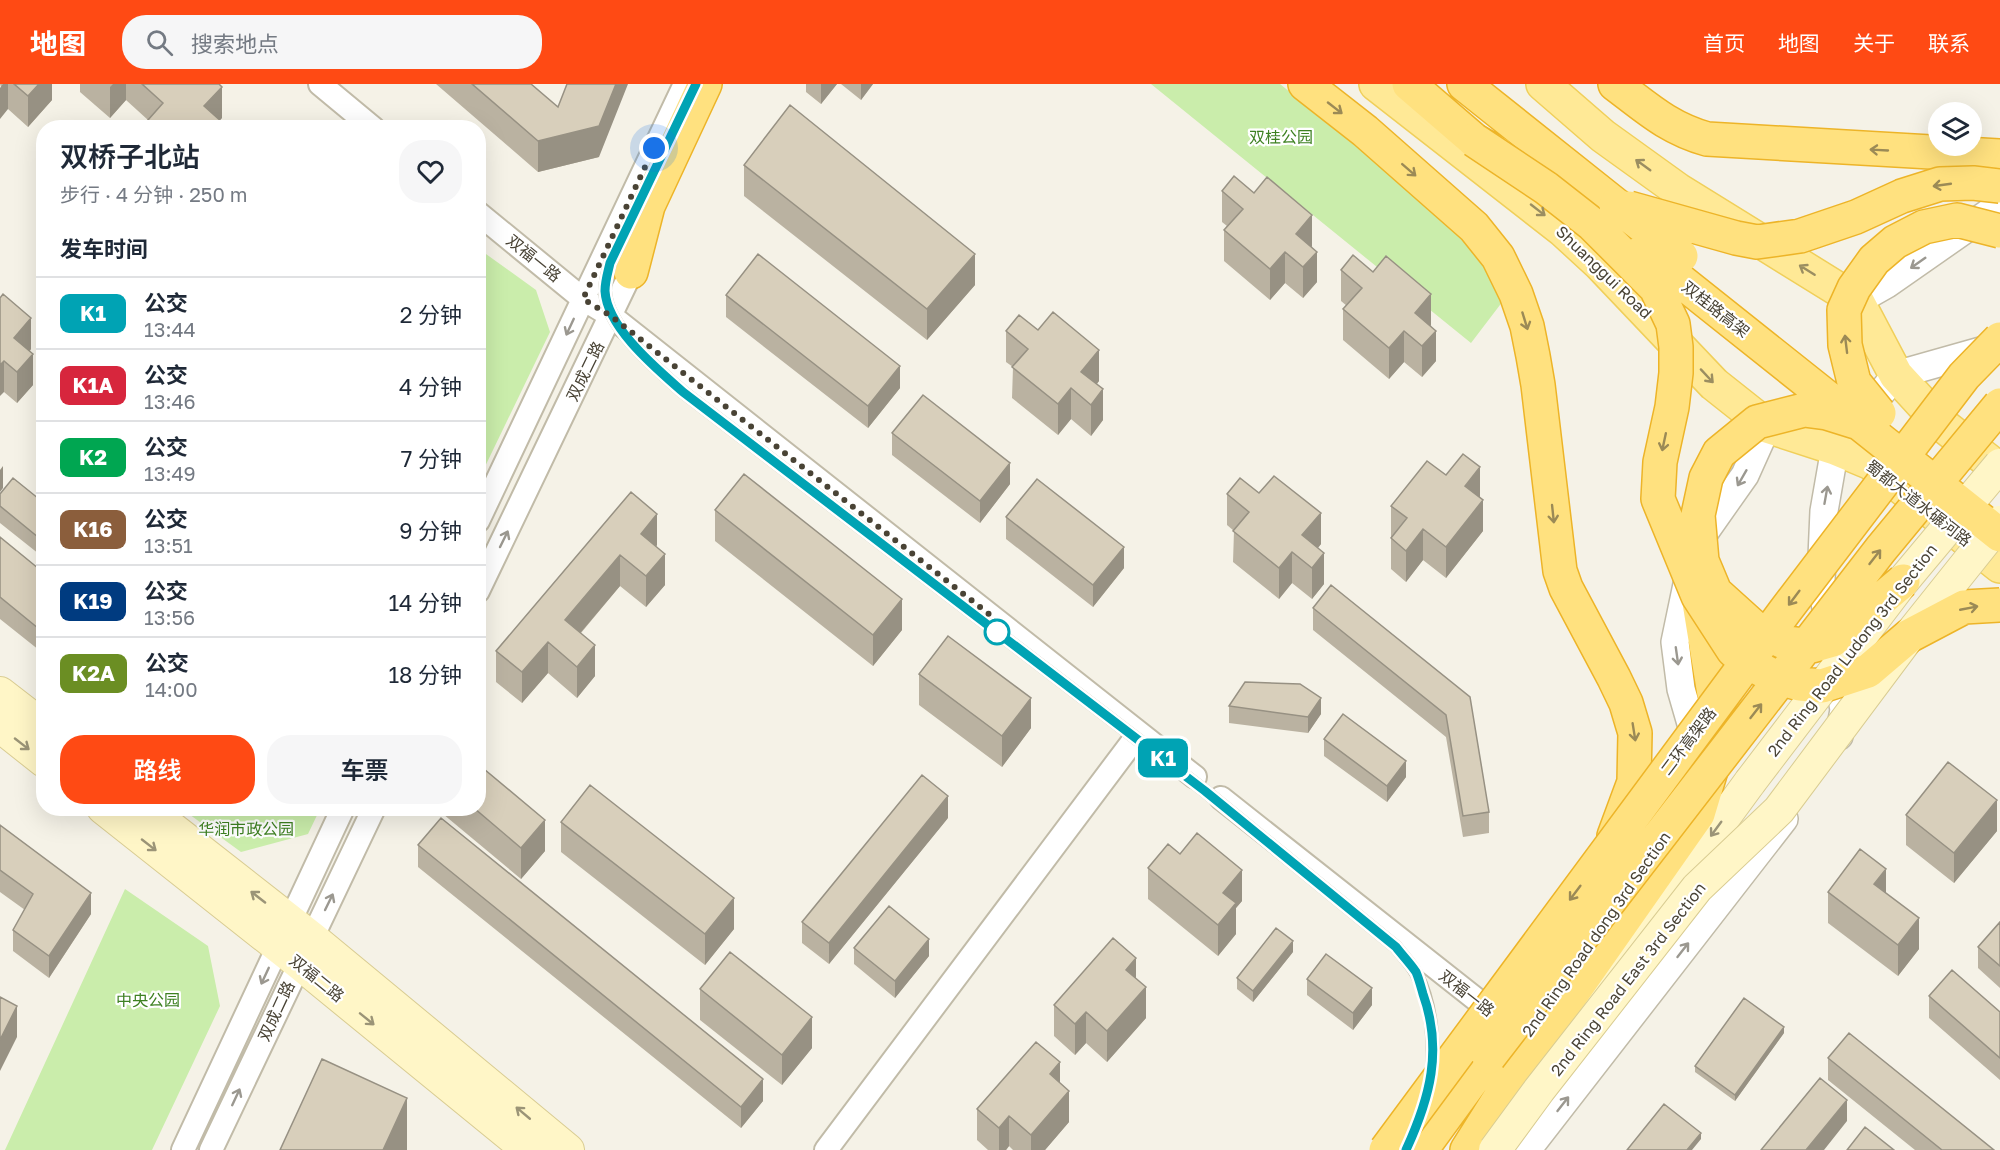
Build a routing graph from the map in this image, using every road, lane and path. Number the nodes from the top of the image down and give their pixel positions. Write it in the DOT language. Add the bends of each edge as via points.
graph roads {
  1 [pos="320,84"];
  2 [pos="685,84"];
  3 [pos="696,84"];
  4 [pos="705,84"];
  5 [pos="720,84"];
  6 [pos="1305,84"];
  7 [pos="1376,84"];
  8 [pos="1409,84"];
  9 [pos="1432,84"];
  10 [pos="1464,84"];
  11 [pos="1489,84"];
  12 [pos="1543,84"];
  13 [pos="1615,84"];
  14 [pos="363,120"];
  15 [pos="1474,140"];
  16 [pos="2000,156"];
  17 [pos="2000,186"];
  18 [pos="1686,195"];
  19 [pos="2000,205"];
  20 [pos="1607,214"];
  21 [pos="486,220"];
  22 [pos="2000,231"];
  23 [pos="631,272"];
  24 [pos="1615,279"];
  25 [pos="1656,288"];
  26 [pos="583,299"];
  27 [pos="1857,301"];
  28 [pos="611,316"];
  29 [pos="2000,339"];
  30 [pos="2000,346"];
  31 [pos="1896,375"];
  32 [pos="2000,405"];
  33 [pos="1869,418"];
  34 [pos="1767,426"];
  35 [pos="1835,448"];
  36 [pos="2000,465"];
  37 [pos="2000,470"];
  38 [pos="486,504"];
  39 [pos="2000,509"];
  40 [pos="2000,522"];
  41 [pos="2000,535"];
  42 [pos="2000,566"];
  43 [pos="486,574"];
  44 [pos="1903,581"];
  45 [pos="1698,596"];
  46 [pos="2000,605"];
  47 [pos="1909,636"];
  48 [pos="0,693"];
  49 [pos="36,721"];
  50 [pos="0,726"];
  51 [pos="1139,733"];
  52 [pos="36,755"];
  53 [pos="114,816"];
  54 [pos="155,816"];
  55 [pos="340,816"];
  56 [pos="369,816"];
  57 [pos="1610,846"];
  58 [pos="295,942"];
  59 [pos="1523,1037"];
  60 [pos="1422,1144"];
  61 [pos="183,1150"];
  62 [pos="211,1150"];
  63 [pos="528,1150"];
  64 [pos="568,1150"];
  65 [pos="826,1150"];
  66 [pos="1386,1150"];
  67 [pos="1467,1150"];
  68 [pos="1474,1150"];
  69 [pos="1495,1150"];
  70 [pos="1527,1150"];
  1 -- 14 [label="street"];
  2 -- 26 [label="street, 双成二路"];
  3 -- 60 [label="lane, bridge" via="610,263 605,292 621,328 636,348 683,392 1205,791 1396,947 1416,973 1431,1016 1432,1072"];
  4 -- 23 [label="highway" via="648,206"];
  5 -- 23 [label="street, 双成二路"];
  6 -- 57 [label="highway, one-way" via="1474,227 1498,257 1516,294 1527,326 1538,385 1560,571 1626,703 1635,733 1634,782"];
  7 -- 24 [label="main road, Shuanggui Road, one-way" via="1563,230"];
  8 -- 15 [label="highway"];
  9 -- 20 [label="highway, 双桂路高架"];
  10 -- 20 [label="highway, 双桂路高架"];
  11 -- 20 [label="highway" via="1546,131"];
  18 -- 12 [label="main road, one-way" via="1603,136"];
  16 -- 13 [label="highway, one-way" via="1707,139 1669,125"];
  15 -- 20 [label="highway, bridge"];
  15 -- 25 [label="highway, bridge" via="1592,224"];
  17 -- 20 [label="highway, one-way, bridge" via="1940,184 1800,236 1757,242"];
  18 -- 24 [label="main road"];
  27 -- 18 [label="main road, one-way"];
  19 -- 27 [label="street, one-way"];
  20 -- 25 [label="highway, bridge"];
  20 -- 33 [label="highway, 双桂路高架, bridge"];
  21 -- 26 [label="street, 双福一路"];
  33 -- 22 [label="highway, one-way, bridge" via="1854,382 1845,345 1844,310 1854,288 1874,260 1895,242 1924,227 1957,220"];
  23 -- 28 [label="street, 双成二路"];
  24 -- 34 [label="main road, Shuanggui Road, one-way" via="1714,384"];
  25 -- 45 [label="highway, one-way, bridge" via="1673,324 1676,347 1672,407 1660,462 1658,499"];
  26 -- 28 [label="street, 双福一路"];
  26 -- 38 [label="street, 双成二路, one-way"];
  27 -- 31 [label="main road"];
  43 -- 28 [label="street, 双成二路, one-way"];
  28 -- 51 [label="street, 双福一路"];
  29 -- 57 [label="highway, 二环高架路, one-way, bridge" via="1964,376"];
  30 -- 31 [label="street"];
  31 -- 35 [label="street"];
  31 -- 37 [label="main road" via="1940,423"];
  60 -- 32 [label="highway, one-way, bridge" via="1874,559"];
  33 -- 39 [label="highway, 双桂路高架, bridge"];
  33 -- 41 [label="highway, 双桂路高架, bridge"];
  33 -- 44 [label="highway, bridge" via="1804,410 1757,422 1719,453 1706,478 1698,515 1702,561 1715,592 1756,629 1786,643 1812,646 1833,640"];
  34 -- 35 [label="main road, Shuanggui Road"];
  34 -- 59 [label="street, 2nd Ring Road dong 3rd Section, one-way" via="1745,475 1695,546 1675,642 1692,727 1676,819 1642,874"];
  35 -- 42 [label="main road, 蜀都大道水碾河路" via="1871,463"];
  70 -- 35 [label="street, one-way" via="1838,748 1844,710 1821,580 1824,511"];
  36 -- 44 [label="main road, 2nd Ring Road Ludong 3rd Section, bridge"];
  40 -- 47 [label="main road, 2nd Ring Road East 3rd Section, bridge"];
  44 -- 68 [label="main road, 2nd Ring Road Ludong 3rd Section, one-way, bridge" via="1556,1047"];
  45 -- 47 [label="highway, bridge" via="1733,650 1745,661 1775,677 1800,684 1822,686 1868,671"];
  45 -- 67 [label="highway, bridge" via="1721,737 1698,814 1508,1085"];
  47 -- 46 [label="highway, one-way, bridge" via="1964,607"];
  47 -- 69 [label="main road, 2nd Ring Road East 3rd Section, bridge" via="1779,810 1697,888"];
  48 -- 49 [label="main road"];
  50 -- 52 [label="main road, one-way"];
  51 -- 59 [label="street, 双福一路"];
  51 -- 65 [label="street"];
  53 -- 58 [label="main road, 双福二路, one-way"];
  58 -- 54 [label="main road, 双福二路, one-way"];
  55 -- 58 [label="street, 双成二路"];
  58 -- 56 [label="street, 双成二路, one-way"];
  57 -- 66 [label="highway, 二环高架路, one-way, bridge"];
  58 -- 61 [label="street, 双成二路, one-way"];
  62 -- 58 [label="street, 双成二路, one-way"];
  58 -- 63 [label="main road, 双福二路, one-way"];
  64 -- 58 [label="main road, 双福二路, one-way"];
  59 -- 60 [label="street, 2nd Ring Road dong 3rd Section"];
}
